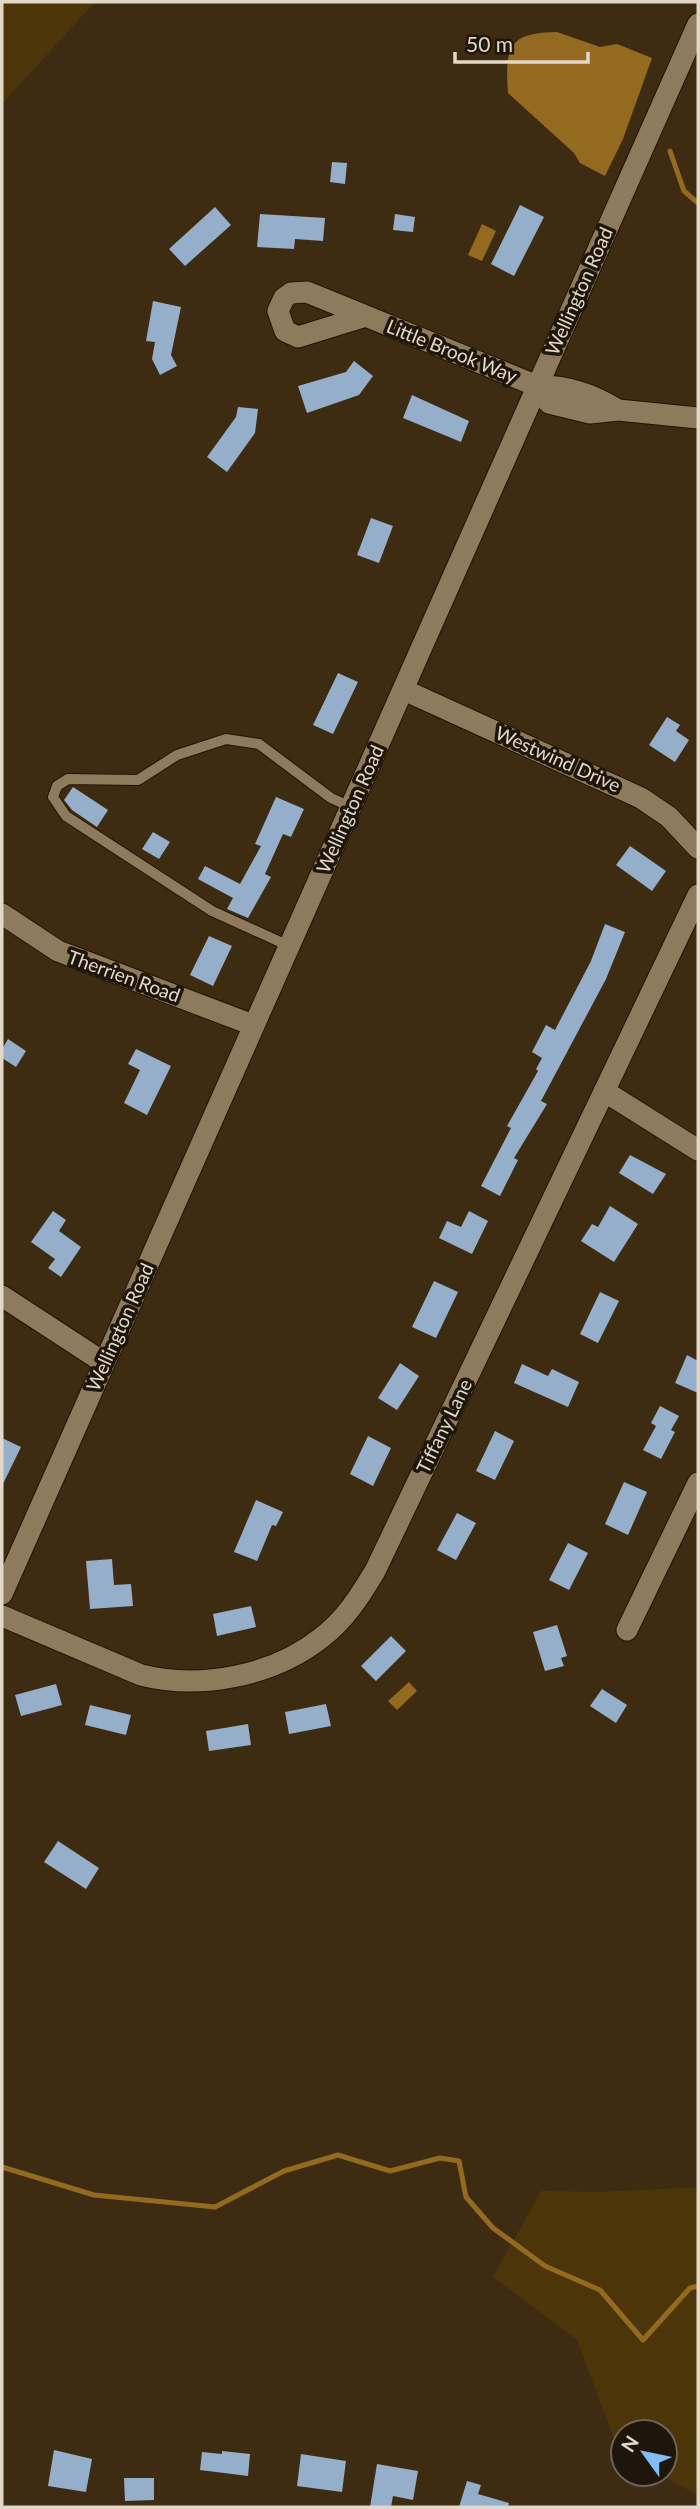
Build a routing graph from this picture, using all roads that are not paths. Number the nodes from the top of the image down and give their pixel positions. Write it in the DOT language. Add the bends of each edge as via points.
graph roads {
  1 [pos="698,24"];
  2 [pos="366,316"];
  3 [pos="537,386"];
  4 [pos="698,418"];
  5 [pos="404,690"];
  6 [pos="351,807"];
  7 [pos="698,848"];
  8 [pos="698,895"];
  9 [pos="2,914"];
  10 [pos="289,946"];
  11 [pos="253,1025"];
  12 [pos="604,1091"];
  13 [pos="698,1150"];
  14 [pos="2,1296"];
  15 [pos="103,1362"];
  16 [pos="698,1483"];
  17 [pos="2,1594"];
  18 [pos="2,1616"];
  19 [pos="627,1630"];
  1 -- 3 [label="street, Wellington Road"];
  2 -- 3 [label="street, Little Brook Way"];
  3 -- 4 [label="street, Little Brook Way" via="554,386 618,410"];
  3 -- 5 [label="street, Wellington Road"];
  5 -- 6 [label="street, Wellington Road"];
  5 -- 7 [label="street, Westwind Drive" via="641,798 669,817"];
  6 -- 10 [label="street, Wellington Road"];
  6 -- 10 [label="lane" via="331,798 259,744 226,739 177,755 138,780 68,779 57,786 53,797 66,816 212,911"];
  8 -- 12 [label="street, Tiffany Lane"];
  9 -- 11 [label="street, Therrien Road" via="58,951"];
  10 -- 11 [label="street, Wellington Road"];
  11 -- 15 [label="street, Wellington Road"];
  12 -- 13 [label="street"];
  12 -- 18 [label="street, Tiffany Lane" via="375,1571 351,1609 321,1639 246,1674 204,1682 162,1681"];
  14 -- 15 [label="street"];
  15 -- 17 [label="street, Wellington Road"];
  16 -- 19 [label="street"];
}
